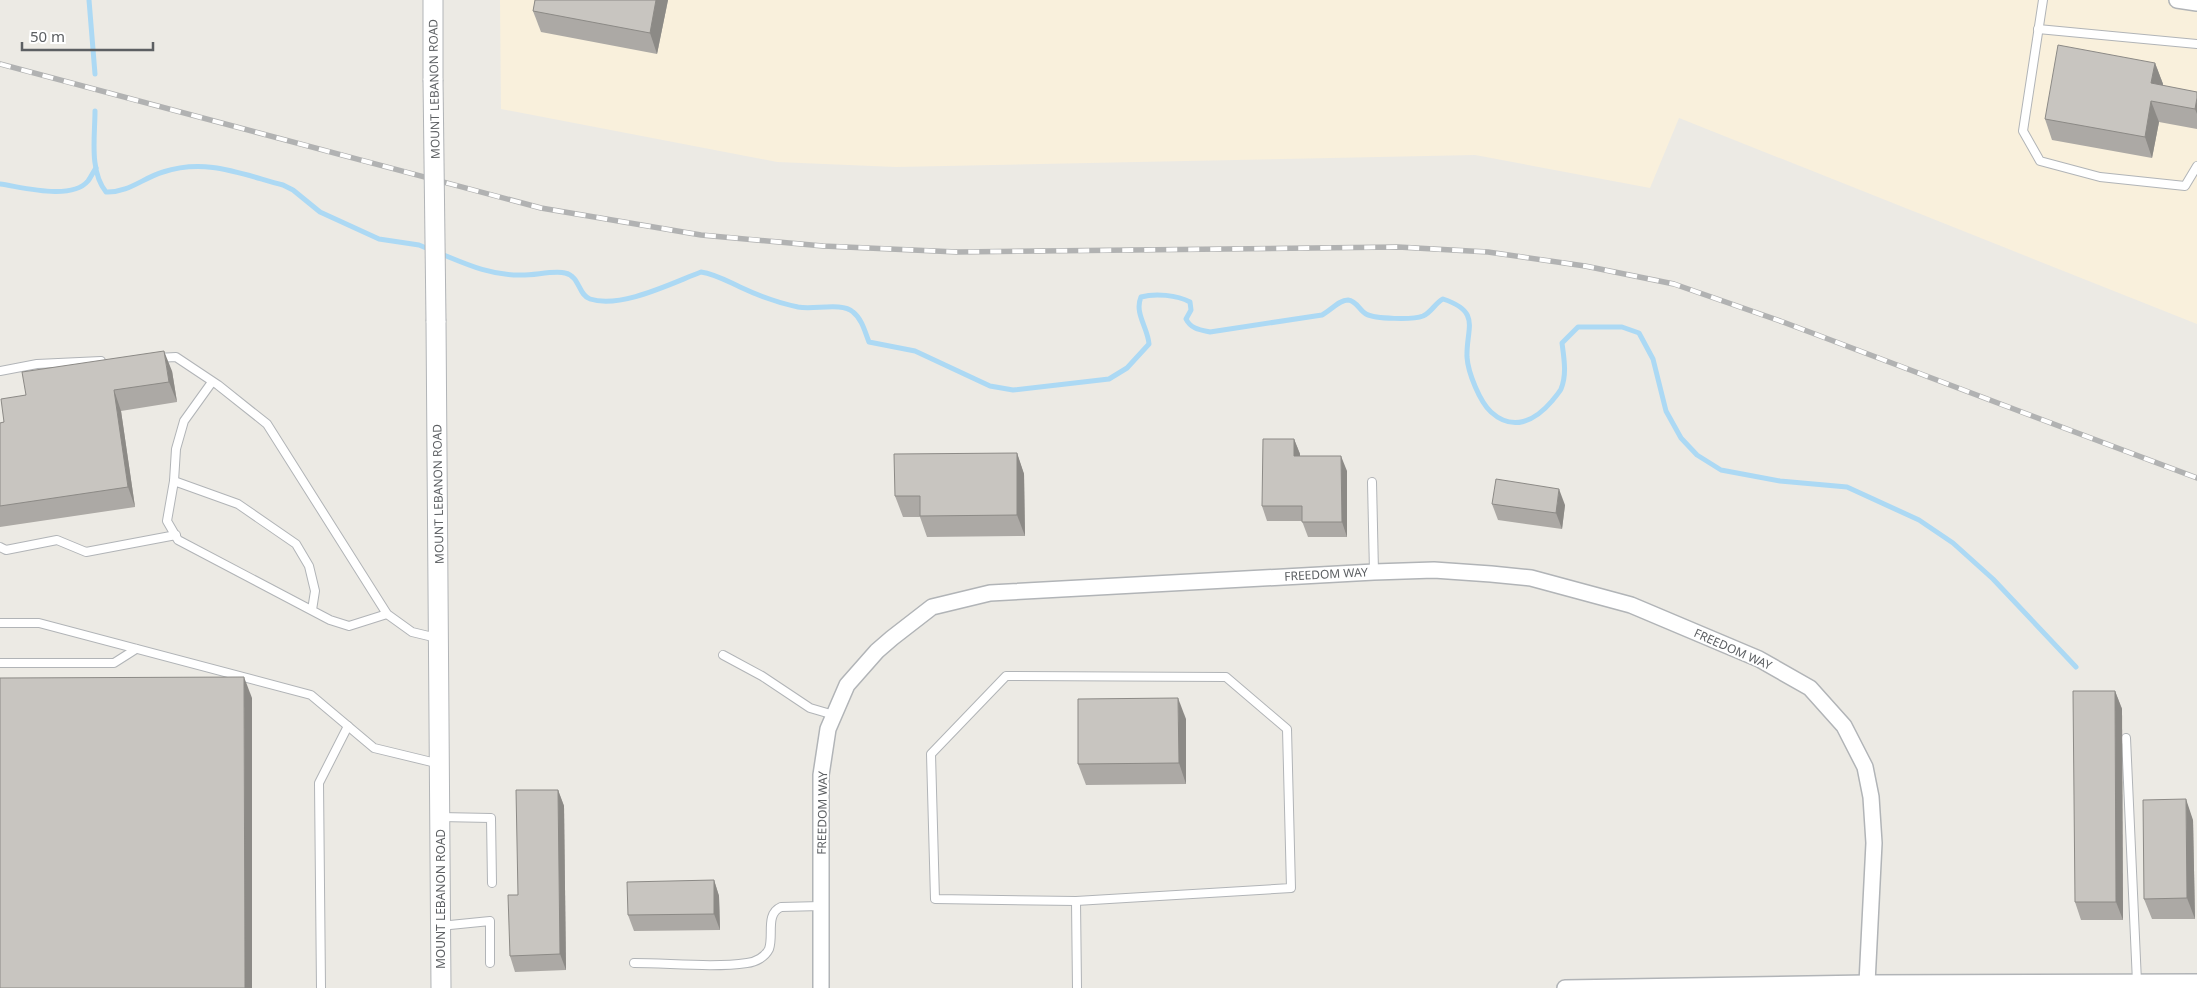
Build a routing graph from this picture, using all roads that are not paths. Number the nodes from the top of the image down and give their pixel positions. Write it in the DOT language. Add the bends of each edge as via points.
graph roads {
  1 [pos="433,0"];
  2 [pos="2043,0"];
  3 [pos="2177,0"];
  4 [pos="2197,3"];
  5 [pos="2038,30"];
  6 [pos="2197,44"];
  7 [pos="2197,166"];
  8 [pos="146,359"];
  9 [pos="107,361"];
  10 [pos="0,371"];
  11 [pos="212,382"];
  12 [pos="174,481"];
  13 [pos="1372,482"];
  14 [pos="176,536"];
  15 [pos="0,547"];
  16 [pos="1374,572"];
  17 [pos="312,610"];
  18 [pos="388,614"];
  19 [pos="0,623"];
  20 [pos="439,638"];
  21 [pos="136,649"];
  22 [pos="723,654"];
  23 [pos="0,663"];
  24 [pos="834,715"];
  25 [pos="348,726"];
  26 [pos="2126,738"];
  27 [pos="440,764"];
  28 [pos="440,817"];
  29 [pos="492,883"];
  30 [pos="1076,902"];
  31 [pos="821,906"];
  32 [pos="440,926"];
  33 [pos="634,963"];
  34 [pos="490,964"];
  35 [pos="2137,982"];
  36 [pos="2197,982"];
  37 [pos="1868,983"];
  38 [pos="1942,986"];
  39 [pos="321,988"];
  40 [pos="441,988"];
  41 [pos="822,988"];
  42 [pos="1077,988"];
  43 [pos="1565,988"];
  44 [pos="1707,988"];
  1 -- 20 [label="street, MOUNT LEBANON ROAD, bridge"];
  2 -- 5 [label="lane"];
  3 -- 4 [label="street"];
  5 -- 6 [label="lane"];
  5 -- 7 [label="lane" via="2023,131 2040,161 2100,177 2185,186"];
  8 -- 11 [label="lane" via="176,357"];
  9 -- 10 [label="lane" via="37,364"];
  11 -- 12 [label="lane" via="184,421 176,449"];
  11 -- 18 [label="lane" via="267,424"];
  12 -- 14 [label="lane" via="167,521"];
  12 -- 17 [label="lane" via="238,504 296,544 309,566 315,591"];
  13 -- 16 [label="lane"];
  14 -- 15 [label="lane" via="86,552 57,540 6,550"];
  14 -- 17 [label="lane" via="178,540"];
  16 -- 24 [label="street, FREEDOM WAY" via="990,593 932,607 871,658 847,685"];
  16 -- 37 [label="street, FREEDOM WAY" via="1434,570 1532,578 1631,605 1759,658 1810,688 1844,726 1865,767 1871,797 1874,843"];
  17 -- 18 [label="lane" via="349,626"];
  18 -- 20 [label="lane" via="412,632"];
  19 -- 21 [label="lane" via="40,623"];
  20 -- 27 [label="street, MOUNT LEBANON ROAD"];
  21 -- 23 [label="lane" via="114,663"];
  21 -- 25 [label="lane" via="311,695"];
  22 -- 24 [label="lane" via="810,708"];
  24 -- 31 [label="street, FREEDOM WAY" via="828,728 821,775"];
  25 -- 27 [label="lane" via="374,748"];
  25 -- 39 [label="lane" via="319,783"];
  26 -- 35 [label="lane"];
  27 -- 28 [label="street, MOUNT LEBANON ROAD"];
  28 -- 29 [label="lane" via="491,818"];
  28 -- 32 [label="street, MOUNT LEBANON ROAD"];
  30 -- 30 [label="lane" via="935,898 931,754 1006,676 1226,677 1286,729 1291,888"];
  30 -- 42 [label="lane"];
  31 -- 33 [label="lane" via="776,909 772,916 770,946 766,954 749,963"];
  31 -- 41 [label="street, FREEDOM WAY"];
  32 -- 34 [label="lane" via="490,922"];
  32 -- 40 [label="street, MOUNT LEBANON ROAD"];
  35 -- 36 [label="street"];
  35 -- 38 [label="street"];
  37 -- 38 [label="street"];
  37 -- 44 [label="street"];
  43 -- 44 [label="street"];
}
